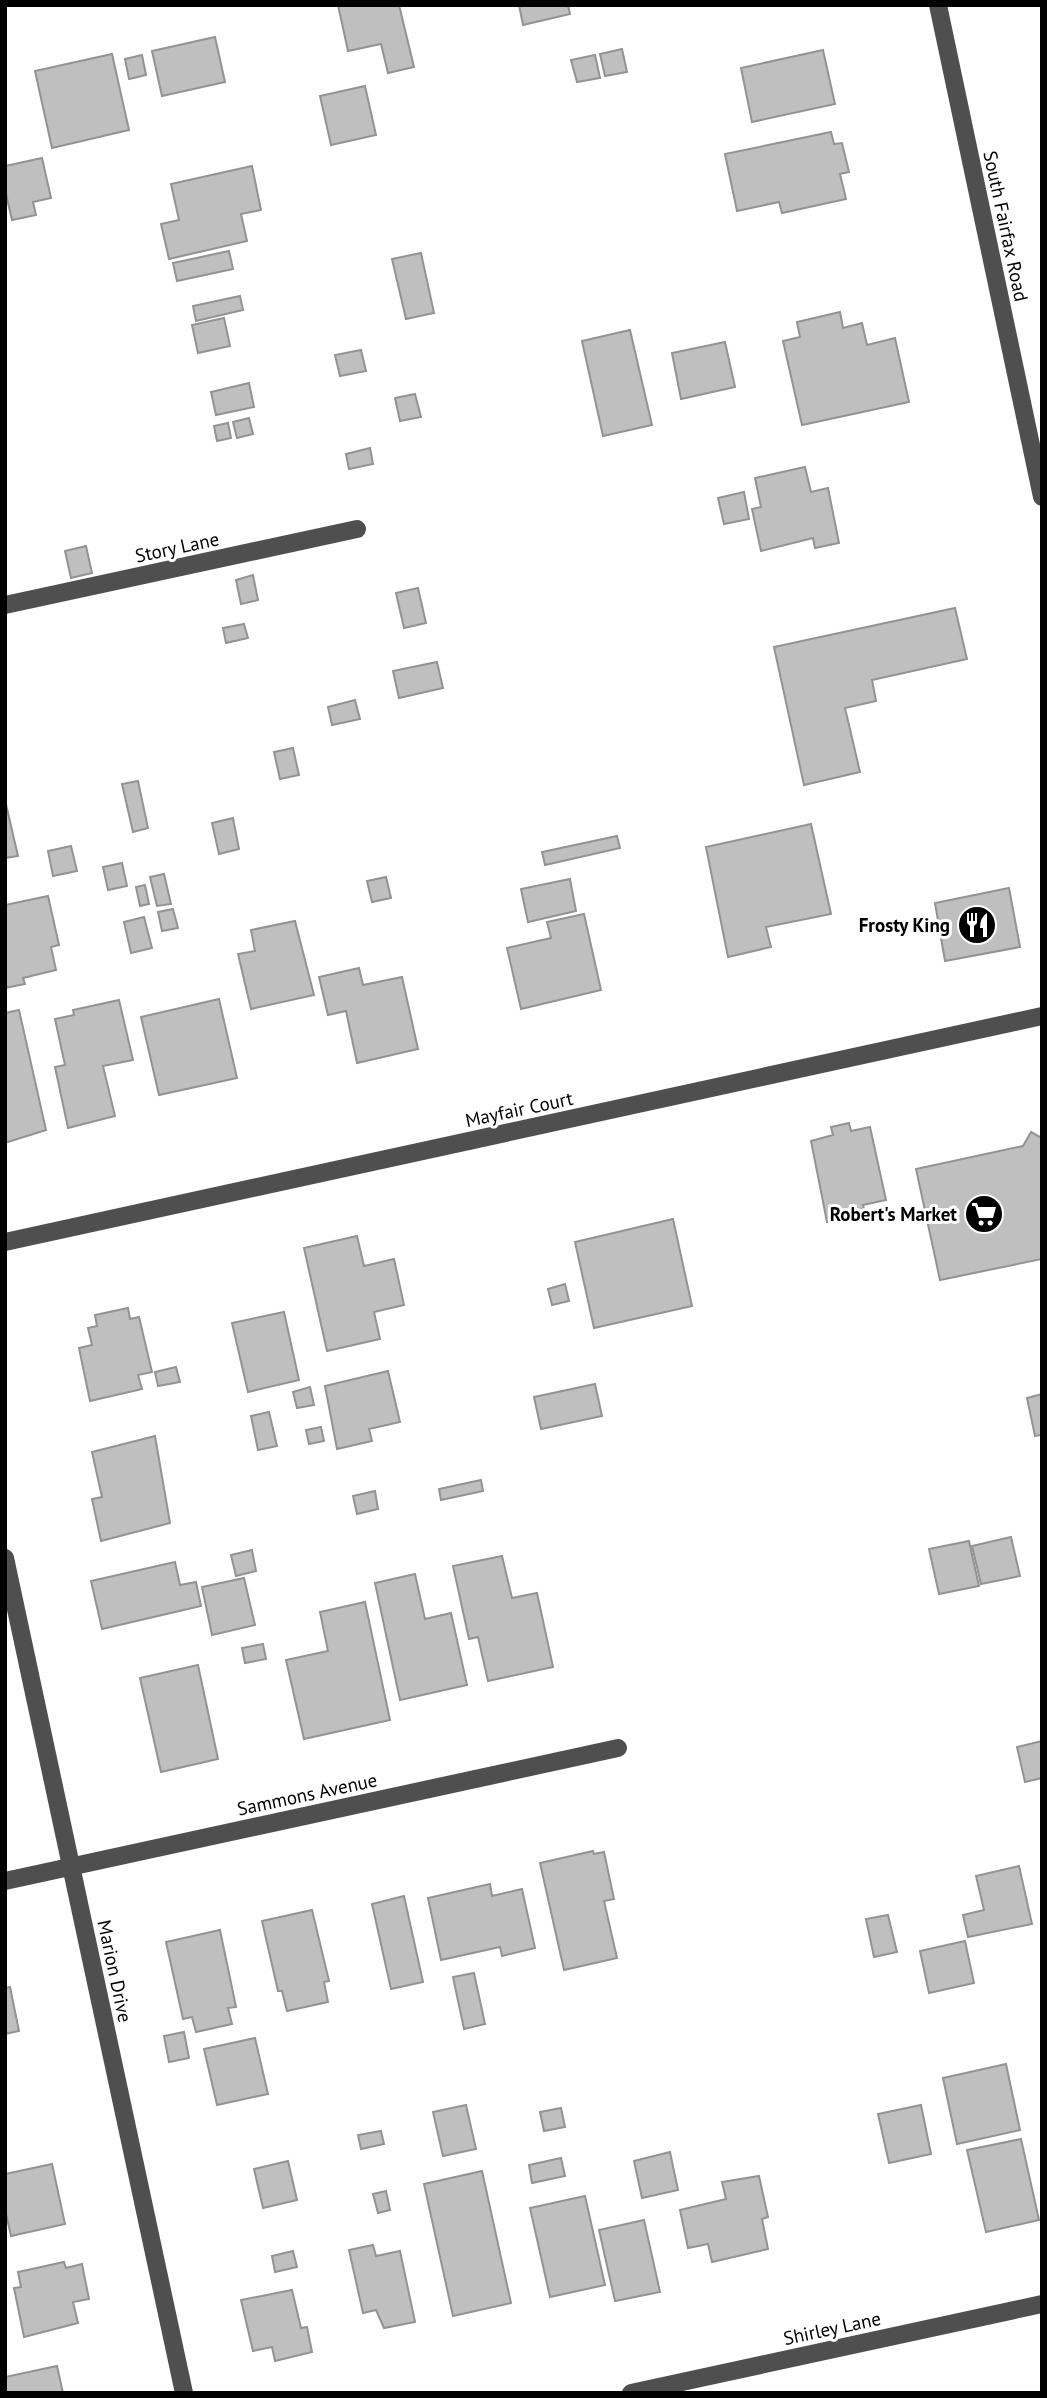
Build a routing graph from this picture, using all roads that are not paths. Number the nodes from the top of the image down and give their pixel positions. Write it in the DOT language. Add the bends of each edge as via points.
graph roads {
  1 [pos="937,5"];
  2 [pos="1042,497"];
  3 [pos="357,529"];
  4 [pos="5,605"];
  5 [pos="1042,1016"];
  6 [pos="5,1242"];
  7 [pos="5,1558"];
  8 [pos="618,1748"];
  9 [pos="71,1867"];
  10 [pos="5,1881"];
  11 [pos="1042,2304"];
  12 [pos="184,2393"];
  13 [pos="631,2393"];
  1 -- 2 [label="street, South Fairfax Road"];
  3 -- 4 [label="street, Story Lane"];
  5 -- 6 [label="street, Mayfair Court"];
  7 -- 9 [label="street, Marion Drive"];
  8 -- 9 [label="street, Sammons Avenue"];
  9 -- 10 [label="street, Sammons Avenue"];
  9 -- 12 [label="street, Marion Drive"];
  11 -- 13 [label="street, Shirley Lane"];
}
